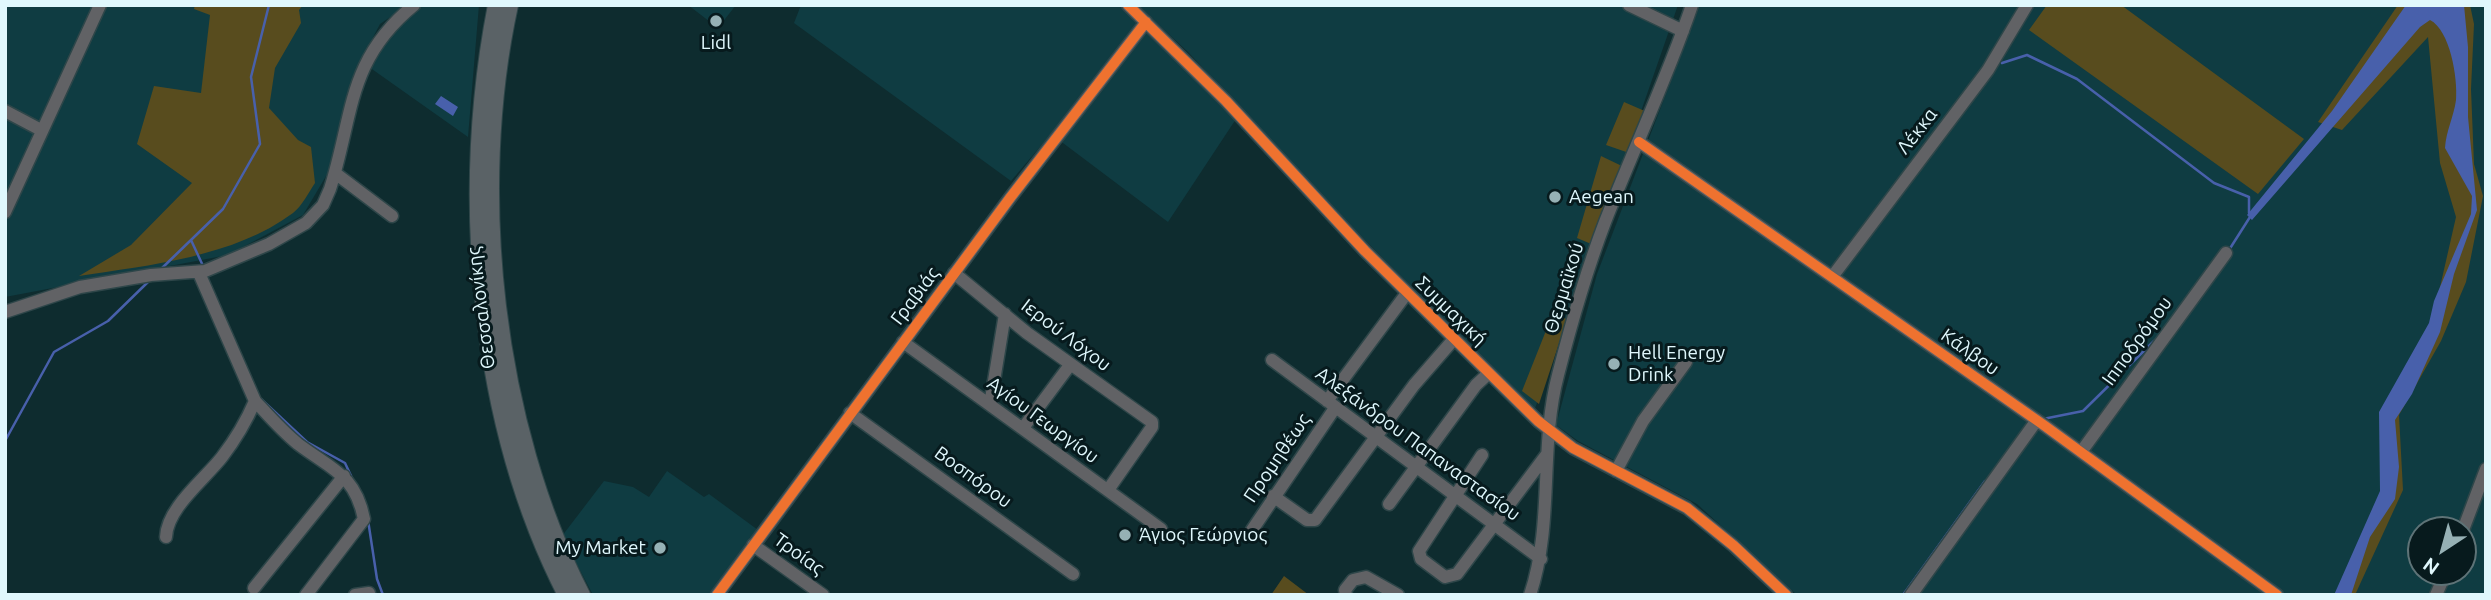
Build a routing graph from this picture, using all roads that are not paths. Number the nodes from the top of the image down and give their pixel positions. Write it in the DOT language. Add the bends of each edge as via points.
graph roads {
  1 [pos="100,5"];
  2 [pos="414,5"];
  3 [pos="496,5"];
  4 [pos="510,5"];
  5 [pos="1128,5"];
  6 [pos="1629,5"];
  7 [pos="1692,5"];
  8 [pos="2027,5"];
  9 [pos="1146,22"];
  10 [pos="1683,31"];
  11 [pos="5,111"];
  12 [pos="41,130"];
  13 [pos="1639,142"];
  14 [pos="335,173"];
  15 [pos="5,212"];
  16 [pos="392,216"];
  17 [pos="2226,253"];
  18 [pos="199,273"];
  19 [pos="954,273"];
  20 [pos="1832,277"];
  21 [pos="1407,293"];
  22 [pos="5,312"];
  23 [pos="1005,314"];
  24 [pos="1454,339"];
  25 [pos="903,342"];
  26 [pos="1272,360"];
  27 [pos="1686,362"];
  28 [pos="1070,365"];
  29 [pos="1489,373"];
  30 [pos="255,401"];
  31 [pos="1331,404"];
  32 [pos="990,405"];
  33 [pos="850,412"];
  34 [pos="2037,420"];
  35 [pos="1023,428"];
  36 [pos="1548,430"];
  37 [pos="1375,438"];
  38 [pos="2081,452"];
  39 [pos="1547,454"];
  40 [pos="1482,455"];
  41 [pos="1416,468"];
  42 [pos="2486,469"];
  43 [pos="1616,471"];
  44 [pos="344,476"];
  45 [pos="1108,490"];
  46 [pos="1273,496"];
  47 [pos="1455,496"];
  48 [pos="1389,505"];
  49 [pos="2468,516"];
  50 [pos="1495,525"];
  51 [pos="1161,529"];
  52 [pos="1252,530"];
  53 [pos="166,537"];
  54 [pos="753,545"];
  55 [pos="1541,559"];
  56 [pos="1073,574"];
  57 [pos="254,588"];
  58 [pos="723,592"];
  59 [pos="369,593"];
  60 [pos="306,595"];
  61 [pos="355,595"];
  62 [pos="566,595"];
  63 [pos="582,595"];
  64 [pos="823,595"];
  65 [pos="1346,595"];
  66 [pos="1398,595"];
  67 [pos="1530,595"];
  68 [pos="1786,595"];
  69 [pos="1911,595"];
  70 [pos="2277,595"];
  1 -- 12 [label="street"];
  2 -- 14 [label="street" via="385,31 365,63"];
  3 -- 62 [label="main road, Θεσσαλονίκης" via="479,135 484,298 500,399 520,479 532,519"];
  4 -- 63 [label="main road, Θεσσαλονίκης" via="494,149 497,293 509,372 533,471 550,527"];
  5 -- 9 [label="street, Συμμαχική"];
  6 -- 10 [label="street"];
  7 -- 10 [label="street, Θερμαϊκού"];
  8 -- 20 [label="street, Λέκκα" via="1988,70"];
  9 -- 19 [label="street, Γραβιάς"];
  9 -- 21 [label="street, Συμμαχική"];
  10 -- 13 [label="street, Θερμαϊκού"];
  11 -- 12 [label="street"];
  12 -- 15 [label="street"];
  13 -- 20 [label="street, Κάλβου"];
  13 -- 36 [label="street, Θερμαϊκού" via="1592,260 1559,372"];
  14 -- 16 [label="street"];
  14 -- 18 [label="street" via="323,205 306,223"];
  17 -- 38 [label="street, Ιπποδρόμου"];
  18 -- 22 [label="street" via="150,275 80,287"];
  18 -- 30 [label="street"];
  19 -- 23 [label="street, Ιερού Λόχου"];
  19 -- 25 [label="street, Γραβιάς"];
  20 -- 34 [label="street, Κάλβου"];
  21 -- 24 [label="street, Συμμαχική"];
  21 -- 31 [label="street, Προμηθέως"];
  23 -- 28 [label="street, Ιερού Λόχου"];
  23 -- 32 [label="street"];
  24 -- 29 [label="street, Συμμαχική"];
  24 -- 37 [label="street"];
  25 -- 32 [label="street, Αγίου Γεωργίου"];
  25 -- 33 [label="street, Γραβιάς"];
  26 -- 31 [label="street, Αλεξάνδρου Παπαναστασίου"];
  27 -- 43 [label="street" via="1643,421"];
  28 -- 35 [label="street"];
  28 -- 45 [label="street, Ιερού Λόχου" via="1152,422"];
  29 -- 36 [label="street, Συμμαχική"];
  29 -- 41 [label="street"];
  30 -- 44 [label="street" via="296,442"];
  30 -- 53 [label="street" via="221,458 169,520"];
  31 -- 37 [label="street, Αλεξάνδρου Παπαναστασίου"];
  31 -- 46 [label="street, Προμηθέως"];
  32 -- 35 [label="street, Αγίου Γεωργίου"];
  33 -- 54 [label="street, Γραβιάς"];
  33 -- 56 [label="street, Βοσπόρου"];
  34 -- 38 [label="street, Κάλβου"];
  34 -- 69 [label="street"];
  35 -- 45 [label="street, Αγίου Γεωργίου"];
  36 -- 39 [label="street, Θερμαϊκού"];
  36 -- 43 [label="street, Συμμαχική"];
  37 -- 41 [label="street, Αλεξάνδρου Παπαναστασίου"];
  37 -- 46 [label="street" via="1311,521"];
  38 -- 70 [label="street, Κάλβου"];
  39 -- 50 [label="street"];
  39 -- 55 [label="street, Θερμαϊκού"];
  40 -- 47 [label="street"];
  41 -- 47 [label="street, Αλεξάνδρου Παπαναστασίου"];
  41 -- 48 [label="street"];
  42 -- 49 [label="street"];
  43 -- 68 [label="street, Συμμαχική" via="1699,517"];
  44 -- 57 [label="street"];
  44 -- 60 [label="street" via="357,493 364,519"];
  45 -- 51 [label="street, Αγίου Γεωργίου"];
  46 -- 52 [label="street, Προμηθέως"];
  47 -- 50 [label="street, Αλεξάνδρου Παπαναστασίου"];
  47 -- 50 [label="street" via="1419,551 1421,559 1441,575 1457,574"];
  50 -- 55 [label="street, Αλεξάνδρου Παπαναστασίου"];
  54 -- 58 [label="street, Γραβιάς"];
  54 -- 64 [label="street, Τροίας"];
  55 -- 67 [label="street, Θερμαϊκού"];
  59 -- 61 [label="street"];
  65 -- 66 [label="street" via="1353,580 1366,577"];
}
